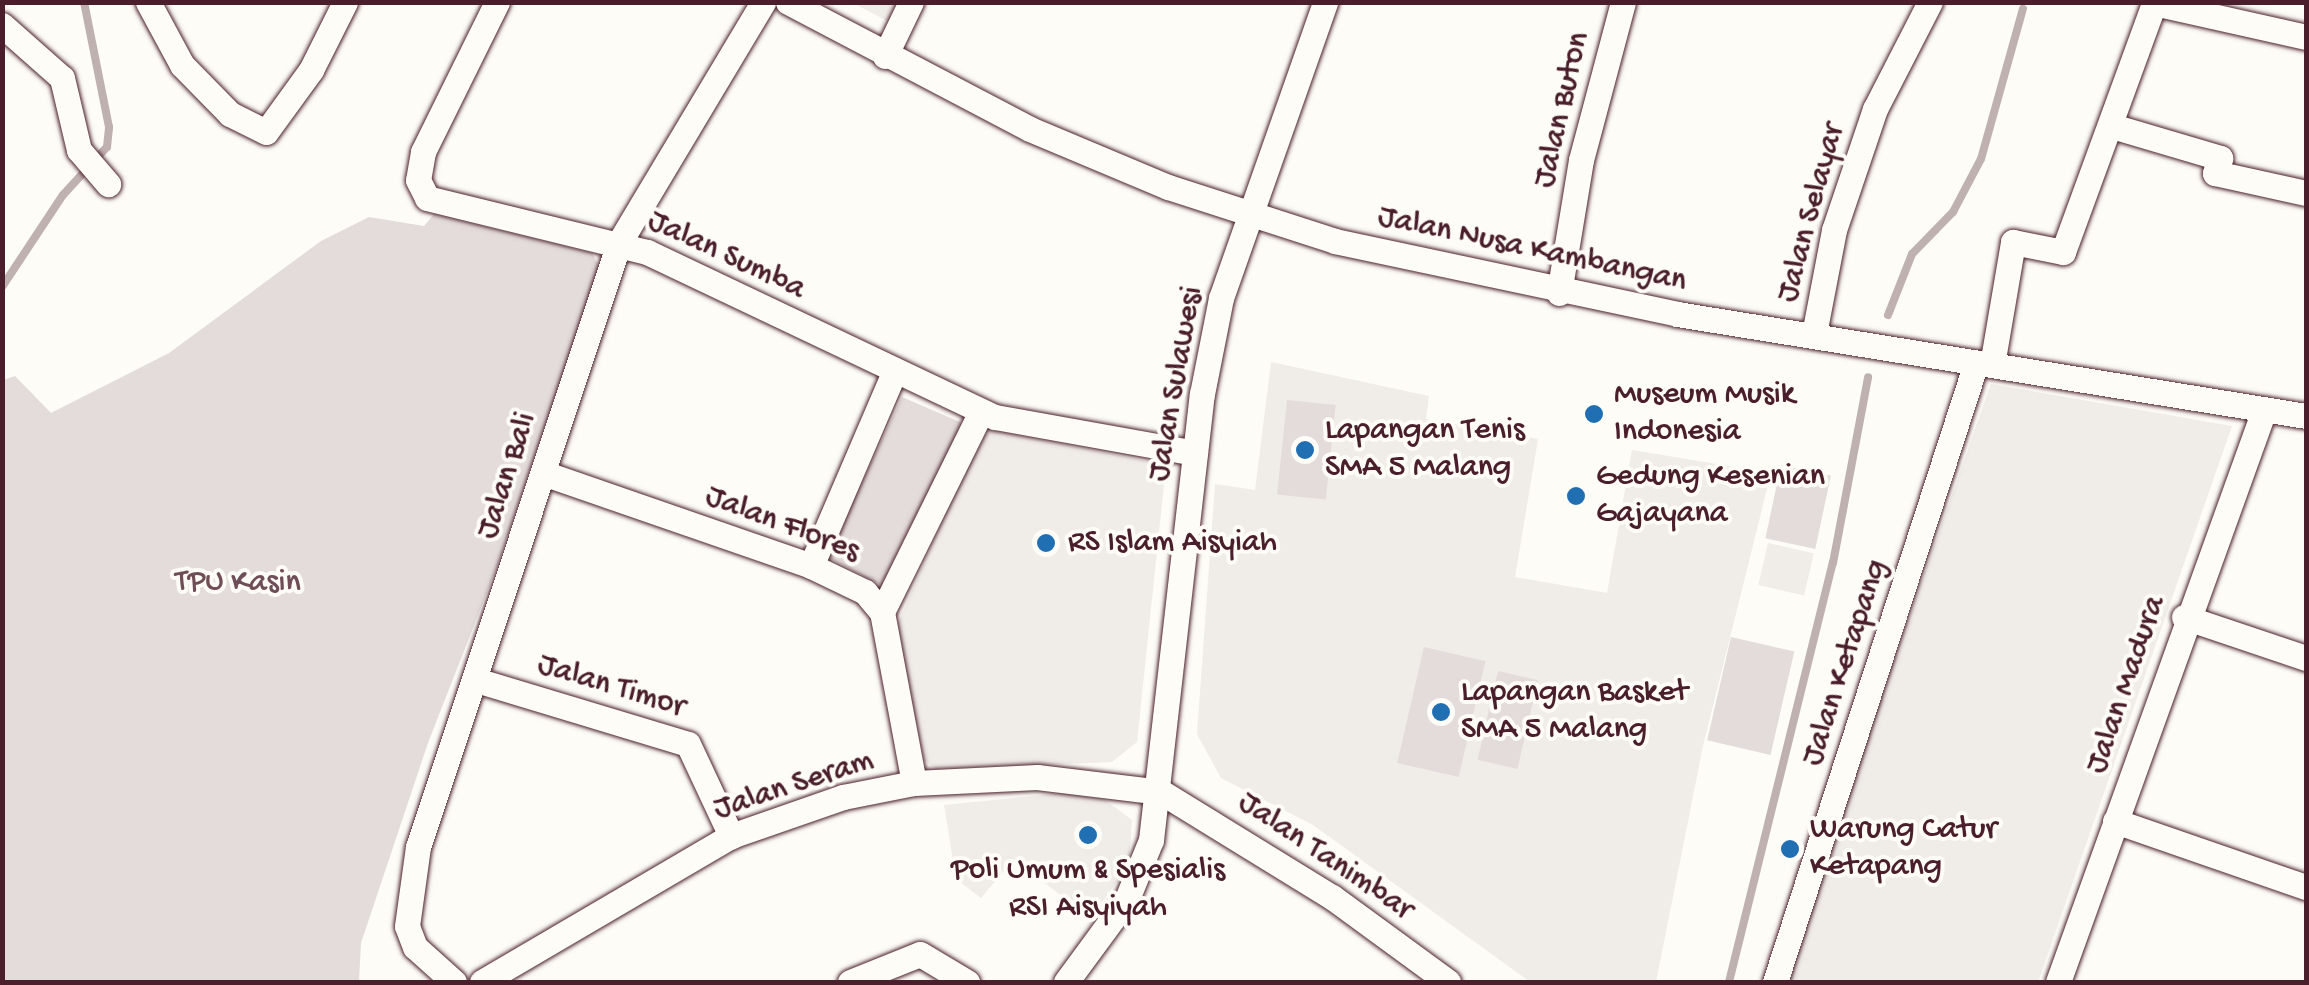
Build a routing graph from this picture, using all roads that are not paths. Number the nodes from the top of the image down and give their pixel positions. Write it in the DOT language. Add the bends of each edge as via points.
graph roads {
  1 [pos="148,2"];
  2 [pos="346,2"];
  3 [pos="497,2"];
  4 [pos="764,2"];
  5 [pos="788,2"];
  6 [pos="911,2"];
  7 [pos="1324,2"];
  8 [pos="1623,2"];
  9 [pos="1930,2"];
  10 [pos="2171,5"];
  11 [pos="2,25"];
  12 [pos="2306,38"];
  13 [pos="885,56"];
  14 [pos="2112,126"];
  15 [pos="108,184"];
  16 [pos="2306,192"];
  17 [pos="1248,214"];
  18 [pos="619,244"];
  19 [pos="1559,292"];
  20 [pos="1814,334"];
  21 [pos="1984,364"];
  22 [pos="894,372"];
  23 [pos="2264,410"];
  24 [pos="980,412"];
  25 [pos="2306,416"];
  26 [pos="1196,453"];
  27 [pos="543,473"];
  28 [pos="810,566"];
  29 [pos="882,612"];
  30 [pos="2184,617"];
  31 [pos="2306,658"];
  32 [pos="476,680"];
  33 [pos="914,784"];
  34 [pos="1161,792"];
  35 [pos="2115,820"];
  36 [pos="730,836"];
  37 [pos="2306,886"];
  38 [pos="454,982"];
  39 [pos="482,982"];
  40 [pos="850,982"];
  41 [pos="968,982"];
  42 [pos="1066,982"];
  43 [pos="1448,982"];
  44 [pos="1775,982"];
  45 [pos="2058,982"];
  1 -- 2 [label="street" via="182,65 230,114 260,132 272,129"];
  3 -- 18 [label="street, Jalan Sumba" via="423,152 420,190 433,200"];
  4 -- 18 [label="street, Jalan Bali"];
  5 -- 13 [label="street, Jalan Nusa Kambangan"];
  6 -- 13 [label="street"];
  7 -- 17 [label="street, Jalan Sulawesi"];
  8 -- 19 [label="street, Jalan Buton" via="1581,160"];
  9 -- 20 [label="street, Jalan Selayar" via="1869,125 1834,230"];
  10 -- 12 [label="street"];
  10 -- 14 [label="street" via="2154,3"];
  11 -- 15 [label="street" via="62,78 79,150"];
  13 -- 17 [label="street, Jalan Nusa Kambangan" via="1030,129"];
  14 -- 16 [label="street" via="2220,158 2215,172"];
  14 -- 21 [label="street, Jalan Ketapang" via="2063,252 2013,242"];
  17 -- 19 [label="street, Jalan Nusa Kambangan"];
  17 -- 26 [label="street, Jalan Sulawesi" via="1221,298"];
  18 -- 22 [label="street, Jalan Sumba"];
  18 -- 27 [label="street, Jalan Bali"];
  19 -- 20 [label="street, Jalan Nusa Kambangan"];
  20 -- 21 [label="street, Jalan Nusa Kambangan"];
  21 -- 23 [label="street, Jalan Nusa Kambangan"];
  21 -- 44 [label="street, Jalan Ketapang"];
  22 -- 24 [label="street, Jalan Sumba"];
  22 -- 28 [label="street"];
  23 -- 25 [label="street, Jalan Nusa Kambangan"];
  23 -- 30 [label="street, Jalan Madura"];
  24 -- 26 [label="street, Jalan Sumba"];
  24 -- 29 [label="street"];
  26 -- 34 [label="street, Jalan Sulawesi"];
  27 -- 28 [label="street, Jalan Flores"];
  27 -- 32 [label="street, Jalan Bali"];
  28 -- 29 [label="street, Jalan Flores" via="865,592"];
  29 -- 33 [label="street"];
  30 -- 31 [label="street"];
  30 -- 35 [label="street, Jalan Madura"];
  32 -- 36 [label="street, Jalan Timor" via="688,744"];
  32 -- 38 [label="street, Jalan Bali" via="418,847 408,898 415,947"];
  33 -- 34 [label="street, Jalan Seram" via="1036,777"];
  33 -- 36 [label="street, Jalan Seram" via="843,797"];
  34 -- 42 [label="street, Jalan Sulawesi" via="1142,869"];
  34 -- 43 [label="street, Jalan Tanimbar" via="1332,897"];
  35 -- 37 [label="street"];
  35 -- 45 [label="street, Jalan Madura"];
  36 -- 39 [label="street, Jalan Seram"];
  40 -- 41 [label="street" via="920,954"];
}
